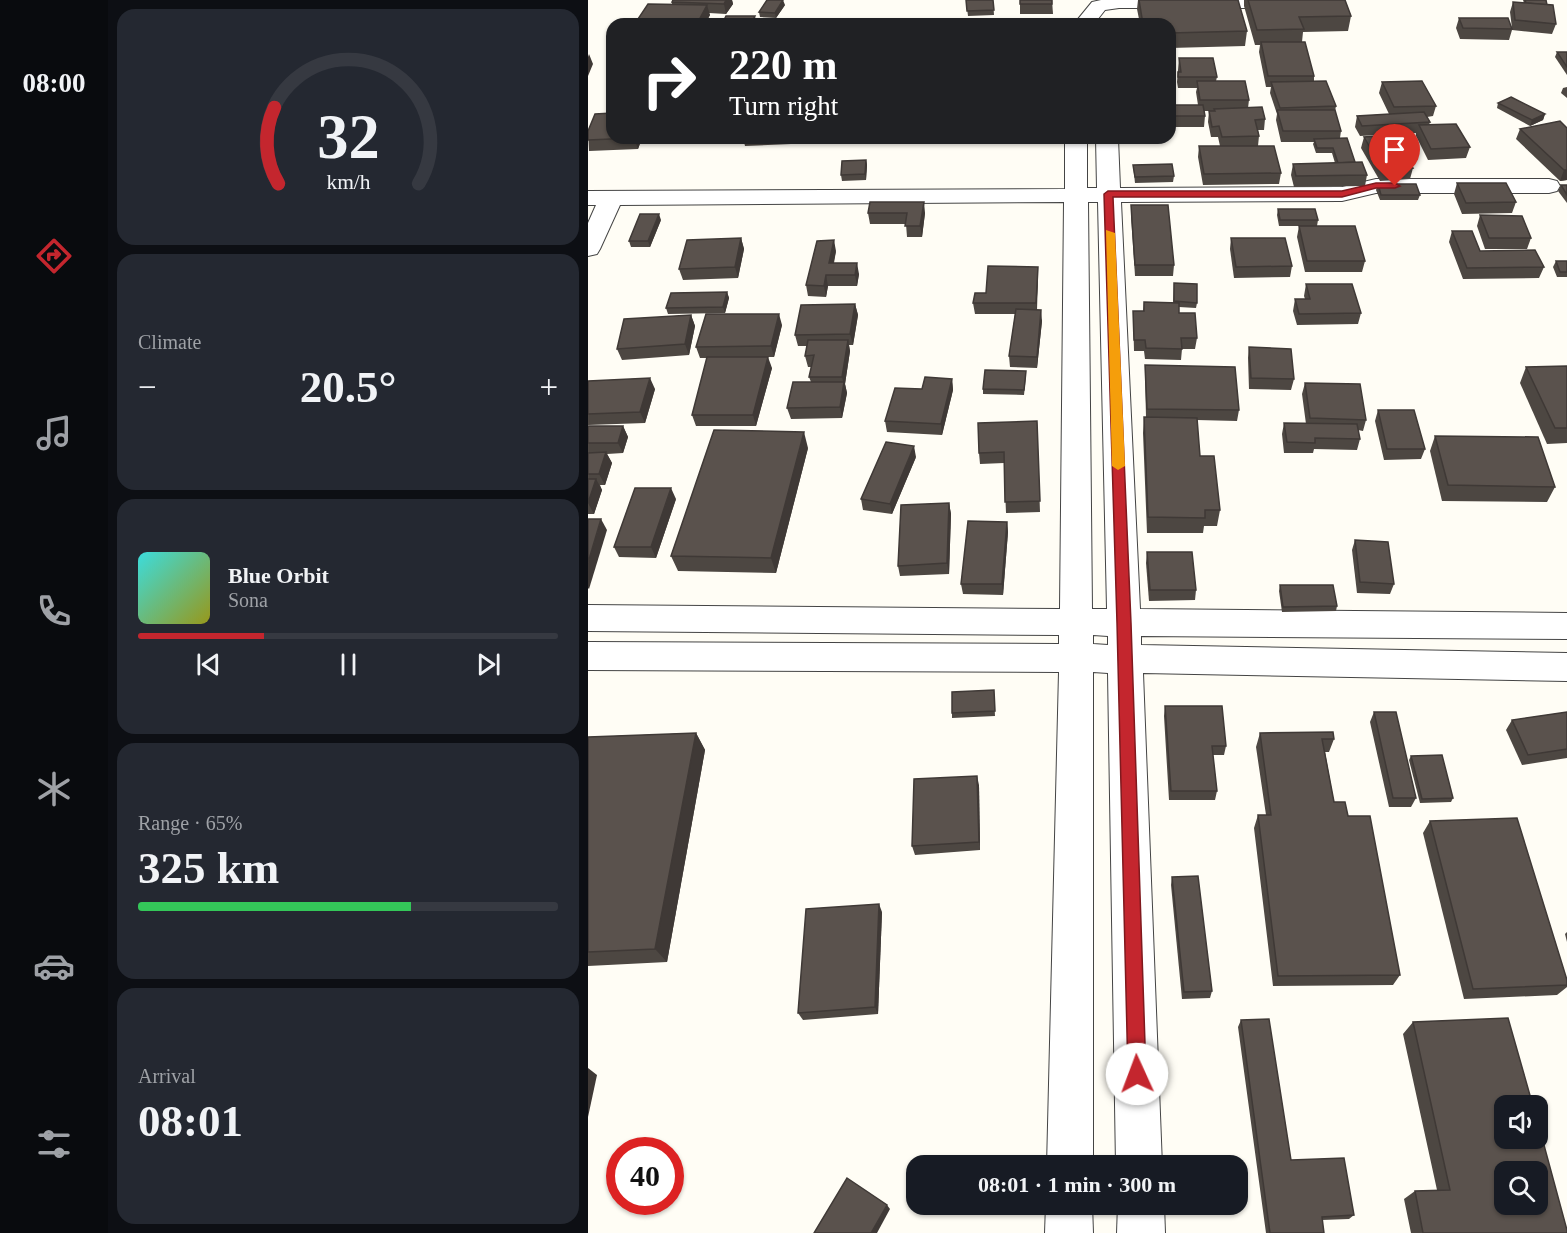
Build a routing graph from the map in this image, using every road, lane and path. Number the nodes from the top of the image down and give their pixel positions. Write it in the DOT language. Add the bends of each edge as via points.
graph roads {
  1 [pos="1326,0"];
  2 [pos="1098,12"];
  3 [pos="1078,144"];
  4 [pos="1106,144"];
  5 [pos="1549,186"];
  6 [pos="1093,194"];
  7 [pos="599,198"];
  8 [pos="588,249"];
  9 [pos="588,618"];
  10 [pos="1076,621"];
  11 [pos="1124,623"];
  12 [pos="1567,626"];
  13 [pos="588,656"];
  14 [pos="1076,658"];
  15 [pos="1125,661"];
  16 [pos="1567,667"];
  17 [pos="1070,1155"];
  18 [pos="1140,1155"];
  19 [pos="1069,1215"];
  20 [pos="1141,1215"];
  21 [pos="1069,1233"];
  22 [pos="1141,1233"];
  1 -- 2 [label="street"];
  3 -- 6 [label="street"];
  4 -- 6 [label="street"];
  5 -- 6 [label="street" via="1376,186 1342,194"];
  6 -- 7 [label="street"];
  6 -- 10 [label="street"];
  6 -- 11 [label="street"];
  7 -- 8 [label="street"];
  9 -- 10 [label="street"];
  10 -- 11 [label="street"];
  10 -- 14 [label="street"];
  11 -- 12 [label="street"];
  11 -- 15 [label="street"];
  13 -- 14 [label="street"];
  14 -- 15 [label="street"];
  14 -- 17 [label="street"];
  15 -- 16 [label="street"];
  15 -- 18 [label="street"];
  19 -- 21 [label="street"];
  20 -- 22 [label="street"];
}
